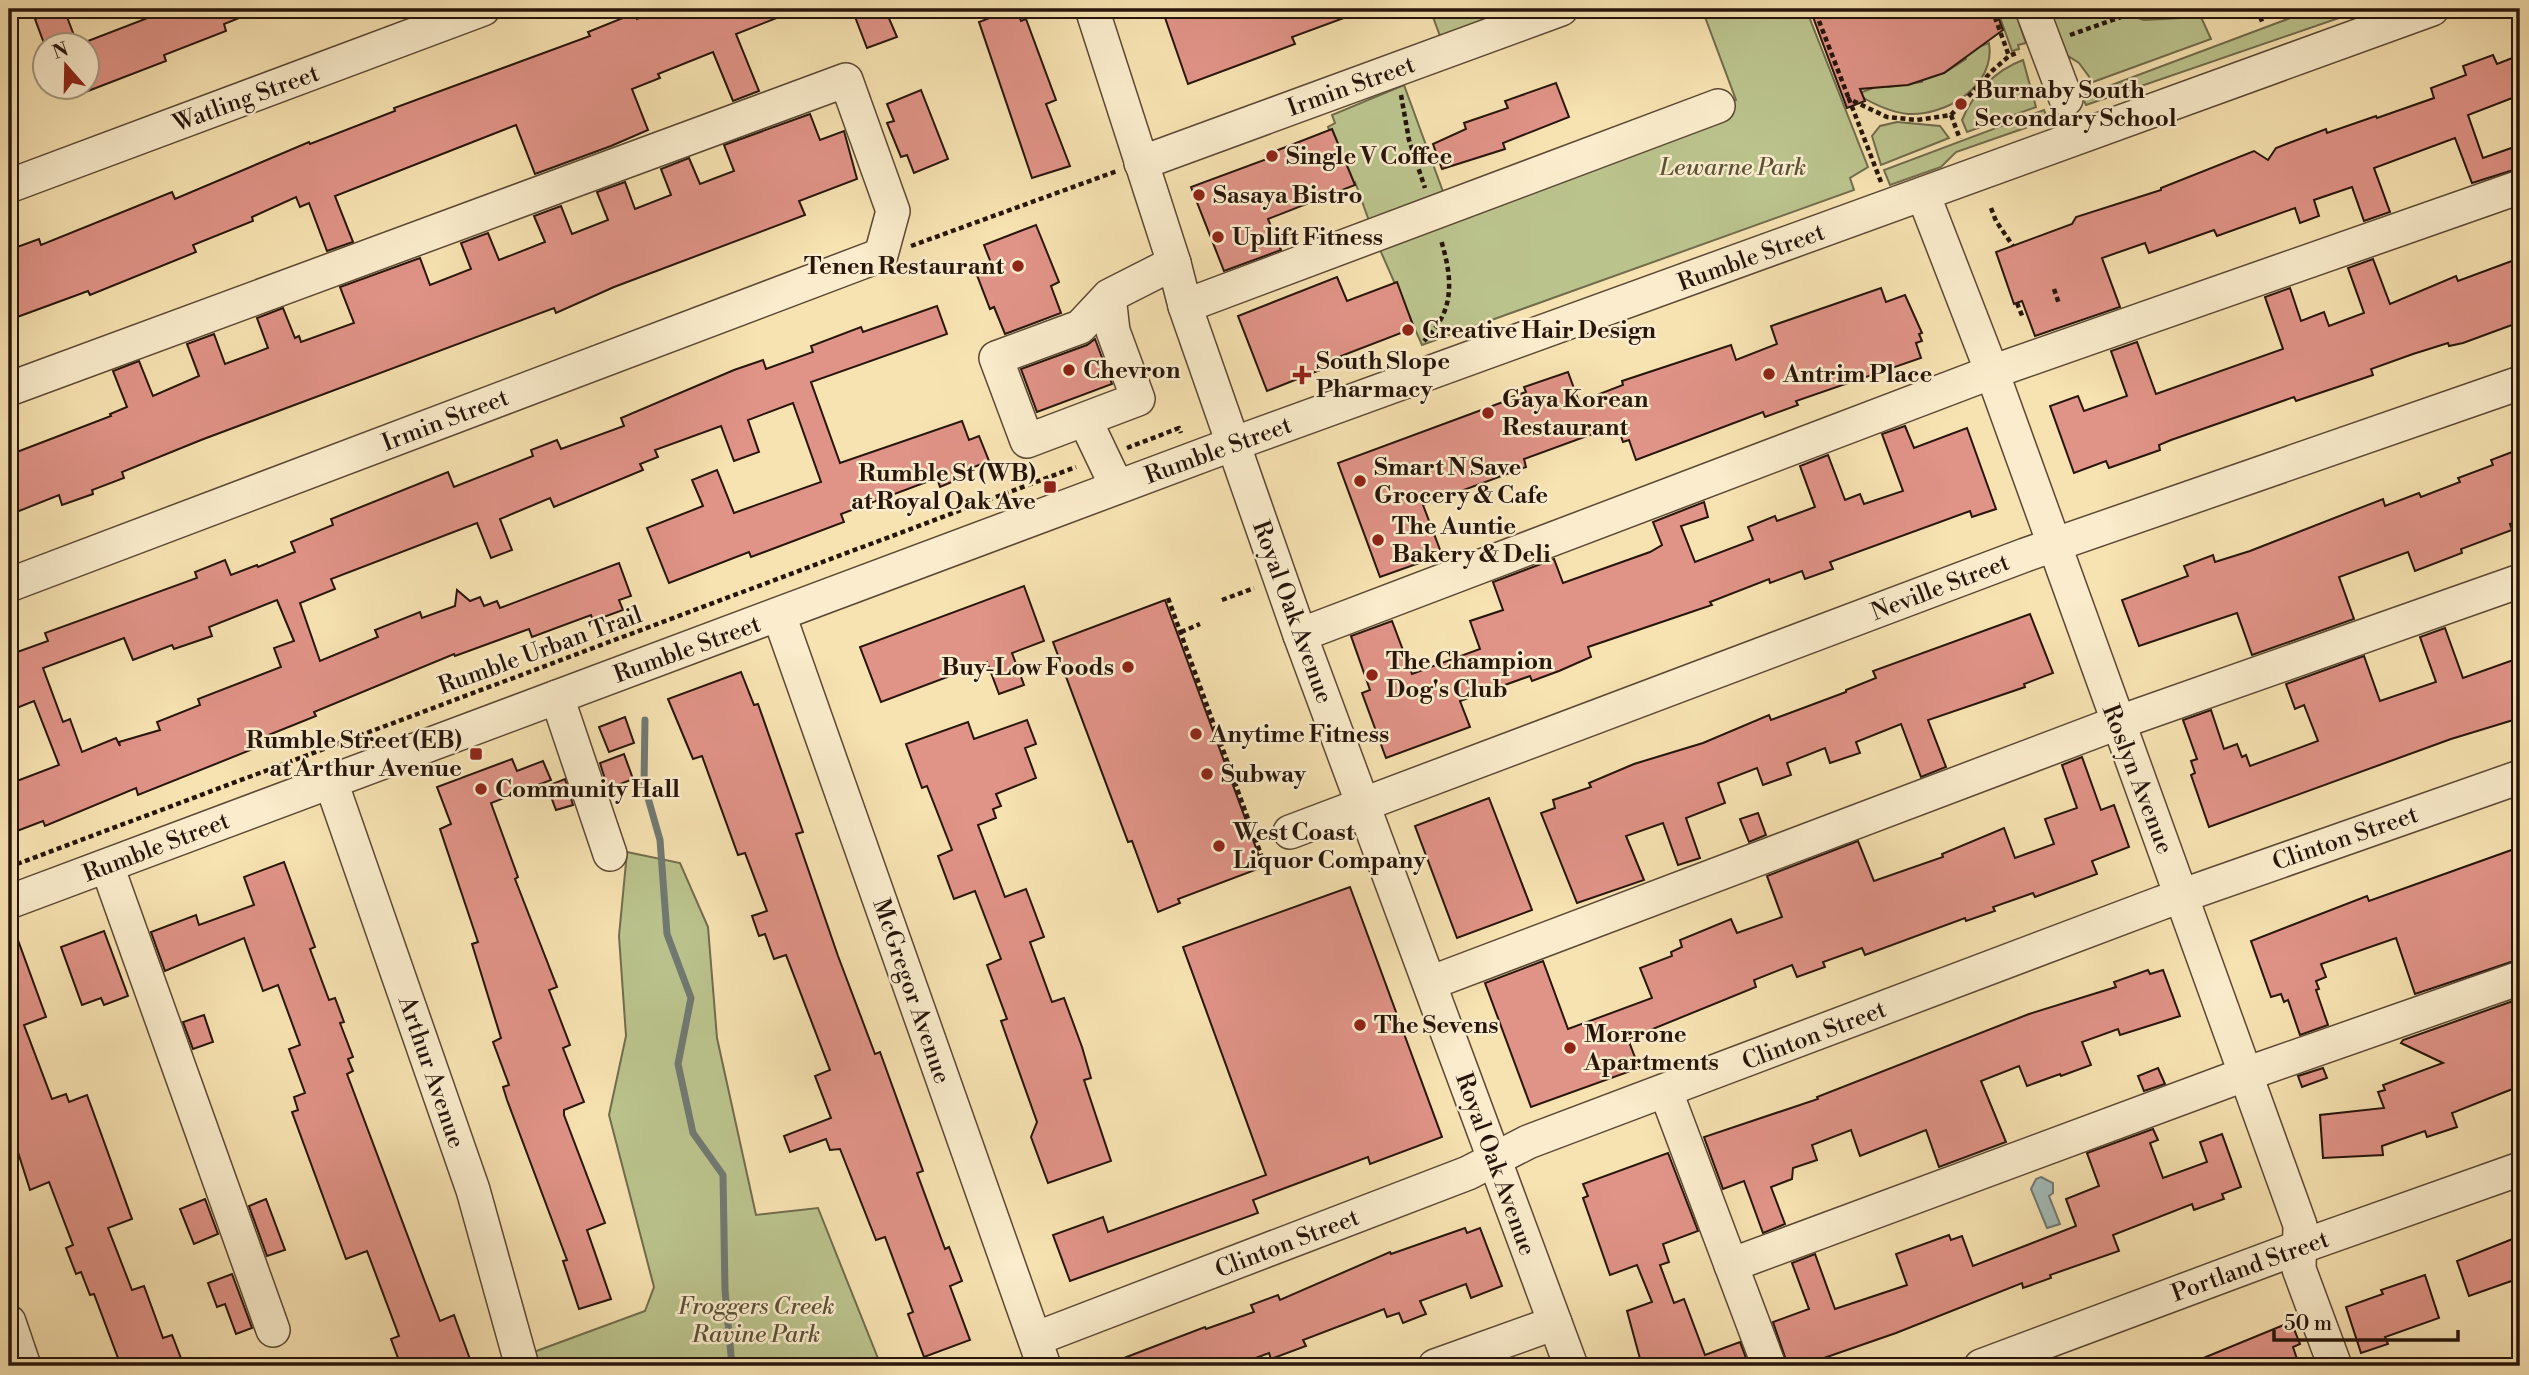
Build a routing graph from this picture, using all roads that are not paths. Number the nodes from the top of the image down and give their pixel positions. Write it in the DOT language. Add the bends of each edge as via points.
graph roads {
  1 [pos="483,9"];
  2 [pos="1092,9"];
  3 [pos="1561,9"];
  4 [pos="2032,9"];
  5 [pos="2432,9"];
  6 [pos="2066,99"];
  7 [pos="1718,106"];
  8 [pos="1141,163"];
  9 [pos="9,186"];
  10 [pos="2520,187"];
  11 [pos="1923,194"];
  12 [pos="1174,263"];
  13 [pos="1108,296"];
  14 [pos="1185,306"];
  15 [pos="1992,372"];
  16 [pos="2520,383"];
  17 [pos="9,389"];
  18 [pos="1085,420"];
  19 [pos="1233,444"];
  20 [pos="1117,487"];
  21 [pos="2053,545"];
  22 [pos="2520,581"];
  23 [pos="9,585"];
  24 [pos="779,615"];
  25 [pos="1300,635"];
  26 [pos="557,697"];
  27 [pos="2117,723"];
  28 [pos="2520,777"];
  29 [pos="331,782"];
  30 [pos="1364,805"];
  31 [pos="1290,832"];
  32 [pos="610,854"];
  33 [pos="107,866"];
  34 [pos="2182,896"];
  35 [pos="9,902"];
  36 [pos="2520,978"];
  37 [pos="1430,983"];
  38 [pos="2246,1074"];
  39 [pos="1666,1092"];
  40 [pos="1495,1160"];
  41 [pos="2520,1169"];
  42 [pos="2300,1247"];
  43 [pos="1731,1265"];
  44 [pos="9,1322"];
  45 [pos="1555,1323"];
  46 [pos="273,1330"];
  47 [pos="1040,1353"];
  48 [pos="24,1366"];
  49 [pos="522,1366"];
  50 [pos="1435,1366"];
  51 [pos="1571,1366"];
  52 [pos="1769,1366"];
  53 [pos="1981,1366"];
  54 [pos="2335,1366"];
  1 -- 9 [label="street, Watling Street"];
  2 -- 8 [label="street, Royal Oak Avenue"];
  3 -- 8 [label="street, Irmin Street"];
  4 -- 6 [label="street"];
  5 -- 11 [label="street, Rumble Street"];
  7 -- 14 [label="street"];
  8 -- 12 [label="street, Royal Oak Avenue"];
  10 -- 15 [label="street"];
  11 -- 15 [label="street, Roslyn Avenue"];
  11 -- 19 [label="street, Rumble Street"];
  12 -- 13 [label="street"];
  12 -- 14 [label="street, Royal Oak Avenue"];
  13 -- 18 [label="street" via="1113,331 1138,399"];
  13 -- 18 [label="street" via="1080,327 996,358 1027,441"];
  14 -- 19 [label="street, Royal Oak Avenue"];
  15 -- 21 [label="street, Roslyn Avenue"];
  15 -- 25 [label="street"];
  16 -- 21 [label="street, Neville Street"];
  17 -- 23 [label="street, Irmin Street" via="846,80 893,211 881,255"];
  18 -- 20 [label="street"];
  19 -- 20 [label="street, Rumble Street"];
  19 -- 25 [label="street, Royal Oak Avenue"];
  20 -- 24 [label="street, Rumble Street"];
  21 -- 27 [label="street, Roslyn Avenue"];
  21 -- 30 [label="street, Neville Street"];
  22 -- 27 [label="street"];
  24 -- 26 [label="street, Rumble Street"];
  24 -- 47 [label="street, McGregor Avenue"];
  25 -- 30 [label="street, Royal Oak Avenue"];
  26 -- 29 [label="street, Rumble Street"];
  26 -- 32 [label="street"];
  27 -- 34 [label="street, Roslyn Avenue"];
  27 -- 37 [label="street"];
  28 -- 34 [label="street, Clinton Street"];
  29 -- 33 [label="street, Rumble Street"];
  29 -- 49 [label="street, Arthur Avenue" via="473,1190"];
  30 -- 31 [label="street, Neville Street"];
  30 -- 37 [label="street, Royal Oak Avenue"];
  33 -- 35 [label="street, Rumble Street"];
  33 -- 46 [label="street"];
  34 -- 38 [label="street, Roslyn Avenue"];
  34 -- 39 [label="street, Clinton Street"];
  36 -- 38 [label="street"];
  37 -- 40 [label="street, Royal Oak Avenue"];
  38 -- 42 [label="street, Roslyn Avenue" via="2300,1225"];
  38 -- 43 [label="street"];
  39 -- 40 [label="street, Clinton Street" via="1528,1142"];
  39 -- 43 [label="street"];
  40 -- 45 [label="street, Royal Oak Avenue"];
  40 -- 47 [label="street, Clinton Street"];
  41 -- 42 [label="street, Portland Street"];
  42 -- 53 [label="street, Portland Street"];
  42 -- 54 [label="street, Roslyn Avenue" via="2299,1269"];
  43 -- 52 [label="street"];
  44 -- 48 [label="street"];
  45 -- 50 [label="street"];
  45 -- 51 [label="street, Royal Oak Avenue"];
}
